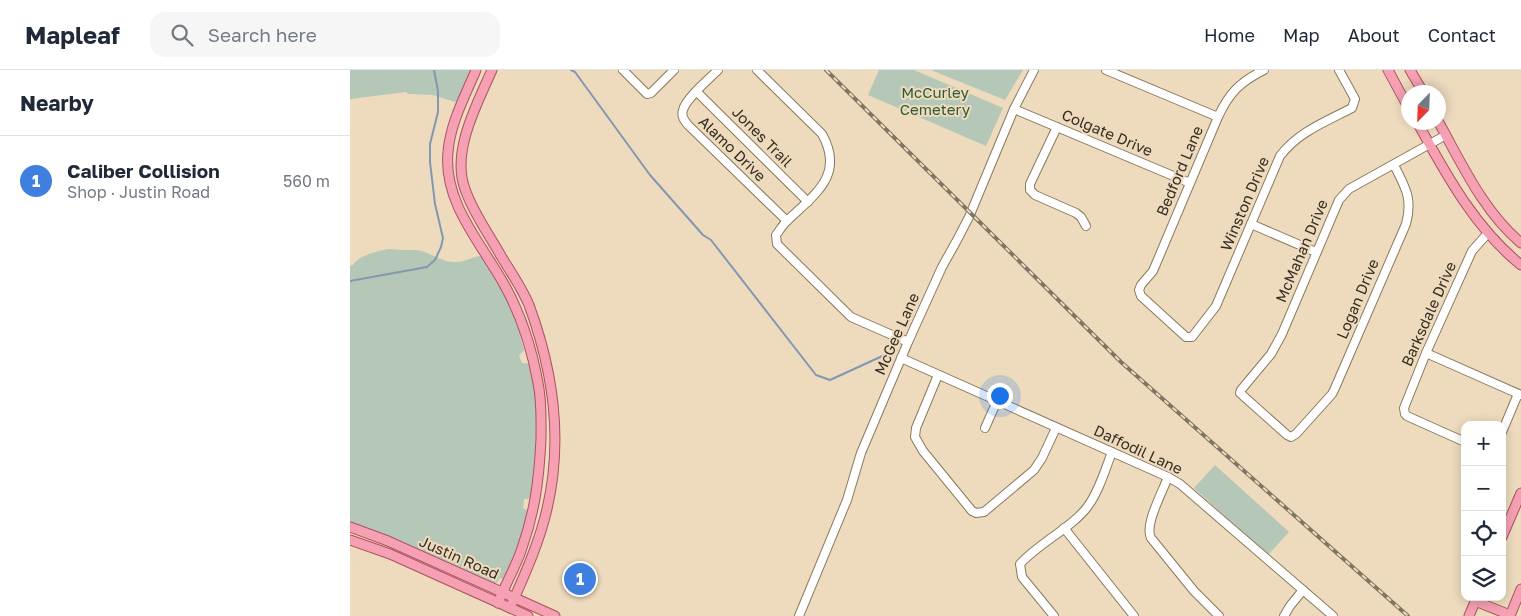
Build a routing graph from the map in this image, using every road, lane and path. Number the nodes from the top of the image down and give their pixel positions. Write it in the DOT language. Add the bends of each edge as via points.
graph roads {
  1 [pos="476,70"];
  2 [pos="492,70"];
  3 [pos="623,70"];
  4 [pos="674,70"];
  5 [pos="718,70"];
  6 [pos="757,70"];
  7 [pos="1034,70"];
  8 [pos="1106,70"];
  9 [pos="1264,70"];
  10 [pos="1339,70"];
  11 [pos="1388,70"];
  12 [pos="1410,70"];
  13 [pos="1419,85"];
  14 [pos="697,92"];
  15 [pos="1401,94"];
  16 [pos="460,108"];
  17 [pos="1014,109"];
  18 [pos="473,113"];
  19 [pos="1218,117"];
  20 [pos="1056,127"];
  21 [pos="1422,130"];
  22 [pos="1443,130"];
  23 [pos="1446,135"];
  24 [pos="1430,145"];
  25 [pos="1394,165"];
  26 [pos="1190,183"];
  27 [pos="808,202"];
  28 [pos="787,221"];
  29 [pos="1251,224"];
  30 [pos="1086,226"];
  31 [pos="1488,234"];
  32 [pos="492,240"];
  33 [pos="1521,242"];
  34 [pos="1497,243"];
  35 [pos="481,246"];
  36 [pos="1316,252"];
  37 [pos="1521,259"];
  38 [pos="1521,266"];
  39 [pos="1186,337"];
  40 [pos="908,342"];
  41 [pos="1426,353"];
  42 [pos="545,355"];
  43 [pos="532,357"];
  44 [pos="901,358"];
  45 [pos="938,375"];
  46 [pos="1240,393"];
  47 [pos="1520,395"];
  48 [pos="997,401"];
  49 [pos="1506,424"];
  50 [pos="985,428"];
  51 [pos="1056,428"];
  52 [pos="1461,440"];
  53 [pos="1112,452"];
  54 [pos="1168,477"];
  55 [pos="1521,493"];
  56 [pos="533,509"];
  57 [pos="547,510"];
  58 [pos="350,528"];
  59 [pos="1064,528"];
  60 [pos="1506,528"];
  61 [pos="350,540"];
  62 [pos="1303,590"];
  63 [pos="1521,590"];
  64 [pos="502,592"];
  65 [pos="514,597"];
  66 [pos="1475,601"];
  67 [pos="1480,601"];
  68 [pos="498,603"];
  69 [pos="510,608"];
  70 [pos="1510,615"];
  71 [pos="528,616"];
  72 [pos="555,616"];
  73 [pos="799,616"];
  74 [pos="1054,616"];
  75 [pos="1134,616"];
  76 [pos="1219,616"];
  77 [pos="1284,616"];
  78 [pos="1333,616"];
  79 [pos="1469,616"];
  1 -- 16 [label="main road"];
  2 -- 18 [label="main road"];
  3 -- 4 [label="street" via="647,94"];
  5 -- 14 [label="street, Alamo Drive"];
  6 -- 27 [label="street" via="822,134 828,145 828,178"];
  7 -- 17 [label="street, McGee Lane"];
  8 -- 19 [label="street"];
  9 -- 19 [label="street, Bedford Lane" via="1234,90"];
  10 -- 29 [label="street, Winston Drive" via="1355,99 1352,108 1303,134 1283,152"];
  11 -- 15 [label="main road"];
  12 -- 13 [label="main road"];
  14 -- 27 [label="street, Jones Trail"];
  14 -- 28 [label="street, Alamo Drive" via="686,103 682,118"];
  16 -- 18 [label="main road"];
  16 -- 35 [label="main road" via="451,134 448,172 460,211"];
  17 -- 20 [label="street, Colgate Drive"];
  17 -- 40 [label="street, McGee Lane" via="969,217 942,266"];
  18 -- 32 [label="main road" via="463,147 464,188"];
  19 -- 26 [label="street, Bedford Lane"];
  20 -- 26 [label="street, Colgate Drive"];
  20 -- 30 [label="street" via="1030,184 1031,192 1076,213"];
  21 -- 24 [label="main road"];
  22 -- 23 [label="main road"];
  23 -- 24 [label="street, McMahan Drive"];
  23 -- 33 [label="main road" via="1482,199"];
  24 -- 25 [label="street, McMahan Drive"];
  24 -- 31 [label="main road" via="1467,207"];
  25 -- 36 [label="street, McMahan Drive" via="1344,194"];
  25 -- 46 [label="street, Logan Drive" via="1408,195 1409,213 1332,394 1291,437"];
  26 -- 39 [label="street, Bedford Lane" via="1153,271 1139,290 1141,296"];
  27 -- 28 [label="street"];
  28 -- 40 [label="street" via="776,236 777,244 851,316"];
  29 -- 36 [label="street"];
  29 -- 39 [label="street, Winston Drive" via="1216,306 1192,337"];
  31 -- 34 [label="main road"];
  31 -- 41 [label="street, Barksdale Drive" via="1472,251"];
  32 -- 35 [label="main road"];
  32 -- 42 [label="main road" via="528,302"];
  34 -- 37 [label="main road"];
  34 -- 38 [label="main road"];
  35 -- 43 [label="main road" via="506,287"];
  36 -- 46 [label="street, McMahan Drive" via="1282,334 1271,354"];
  40 -- 44 [label="street, McGee Lane"];
  41 -- 47 [label="street"];
  41 -- 52 [label="street, Barksdale Drive" via="1404,411 1407,416"];
  42 -- 43 [label="main road"];
  42 -- 57 [label="main road" via="552,383 556,457"];
  43 -- 56 [label="main road" via="542,406 539,479"];
  44 -- 45 [label="street, Daffodil Lane"];
  44 -- 73 [label="street, McGee Lane"];
  45 -- 48 [label="street, Daffodil Lane"];
  45 -- 51 [label="street" via="915,437 972,512 984,512 1029,476 1042,458"];
  47 -- 49 [label="street"];
  48 -- 50 [label="street"];
  48 -- 51 [label="street, Daffodil Lane"];
  51 -- 53 [label="street, Daffodil Lane"];
  53 -- 54 [label="street, Daffodil Lane"];
  53 -- 59 [label="street" via="1091,502"];
  54 -- 62 [label="street, Daffodil Lane" via="1187,489"];
  54 -- 76 [label="street" via="1148,532 1194,591"];
  55 -- 60 [label="main road"];
  56 -- 57 [label="main road"];
  56 -- 64 [label="main road" via="520,553"];
  57 -- 65 [label="main road" via="532,557"];
  58 -- 64 [label="main road, Justin Road" via="388,541"];
  59 -- 74 [label="street" via="1020,564 1022,576"];
  59 -- 75 [label="street"];
  61 -- 68 [label="main road, Justin Road" via="390,554"];
  62 -- 77 [label="street"];
  62 -- 78 [label="street, Daffodil Lane"];
  63 -- 70 [label="main road"];
  64 -- 65 [label="main road, Justin Road"];
  64 -- 68 [label="main road"];
  65 -- 69 [label="main road"];
  65 -- 72 [label="main road, Justin Road"];
  66 -- 79 [label="main road"];
  67 -- 70 [label="main road"];
  68 -- 69 [label="main road, Justin Road"];
  69 -- 71 [label="main road, Justin Road"];
}
